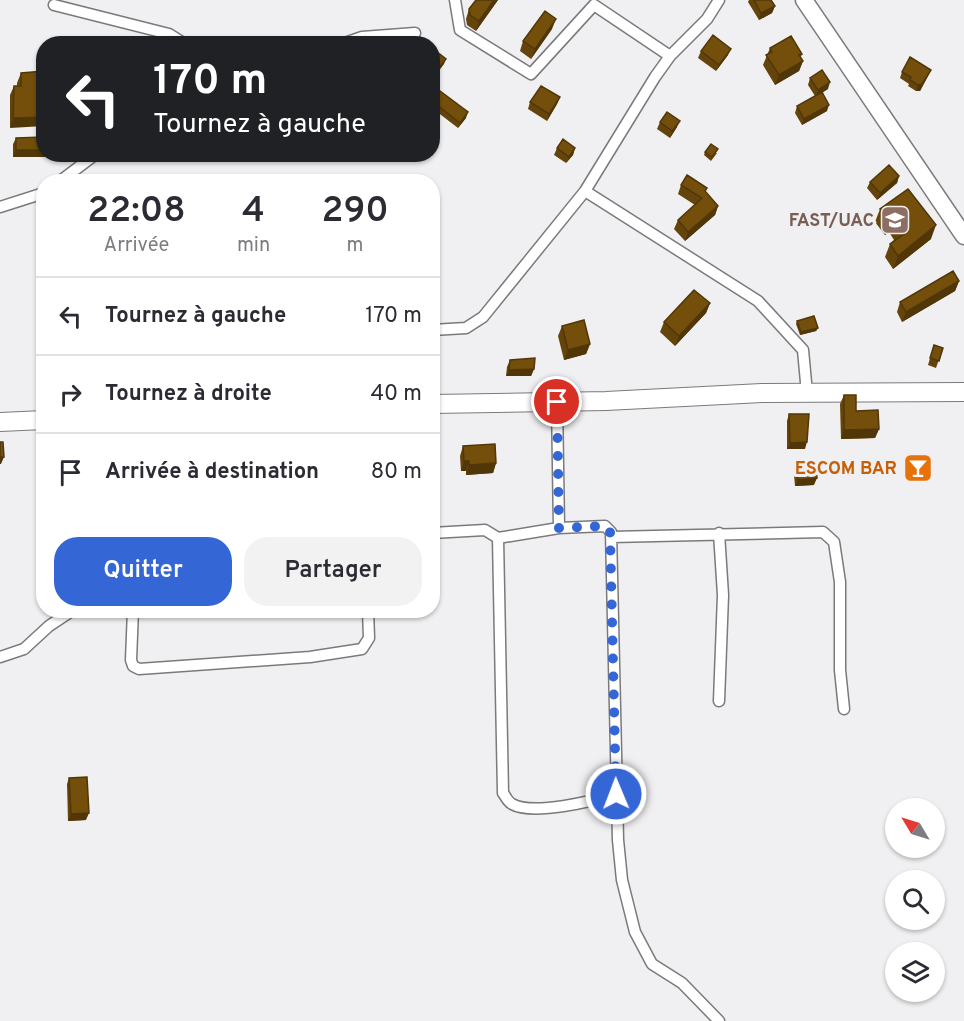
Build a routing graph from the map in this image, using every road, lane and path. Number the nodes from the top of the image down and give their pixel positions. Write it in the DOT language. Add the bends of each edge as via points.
graph roads {
  1 [pos="455,0"];
  2 [pos="719,0"];
  3 [pos="804,0"];
  4 [pos="54,5"];
  5 [pos="415,33"];
  6 [pos="172,36"];
  7 [pos="375,36"];
  8 [pos="670,56"];
  9 [pos="85,162"];
  10 [pos="70,174"];
  11 [pos="585,191"];
  12 [pos="36,196"];
  13 [pos="0,207"];
  14 [pos="964,236"];
  15 [pos="440,330"];
  16 [pos="964,392"];
  17 [pos="807,393"];
  18 [pos="557,402"];
  19 [pos="440,404"];
  20 [pos="36,420"];
  21 [pos="0,422"];
  22 [pos="559,528"];
  23 [pos="440,533"];
  24 [pos="719,533"];
  25 [pos="611,537"];
  26 [pos="498,538"];
  27 [pos="61,618"];
  28 [pos="133,618"];
  29 [pos="368,618"];
  30 [pos="0,657"];
  31 [pos="719,701"];
  32 [pos="844,709"];
  33 [pos="616,794"];
  34 [pos="718,1021"];
  1 -- 8 [label="street" via="459,30 531,74 594,5"];
  2 -- 8 [label="street" via="692,37"];
  3 -- 14 [label="main road"];
  4 -- 6 [label="street"];
  5 -- 7 [label="street"];
  8 -- 11 [label="street"];
  9 -- 10 [label="street"];
  11 -- 15 [label="street" via="483,317 466,328"];
  11 -- 17 [label="street" via="734,283 766,308 803,350"];
  12 -- 13 [label="street"];
  16 -- 17 [label="highway"];
  17 -- 18 [label="highway"];
  18 -- 19 [label="highway"];
  18 -- 22 [label="street"];
  20 -- 21 [label="highway"];
  22 -- 25 [label="street" via="604,526"];
  22 -- 26 [label="street"];
  23 -- 26 [label="street" via="485,530"];
  24 -- 25 [label="street"];
  24 -- 31 [label="street" via="723,595"];
  24 -- 32 [label="street" via="823,532 830,536 840,582"];
  25 -- 33 [label="street"];
  26 -- 33 [label="street" via="503,793 510,803 522,808 579,805"];
  27 -- 30 [label="street" via="24,649"];
  28 -- 29 [label="street" via="131,660 139,669 310,657 362,649 369,638"];
  33 -- 34 [label="street" via="622,880 635,932 652,964 682,983"];
}
